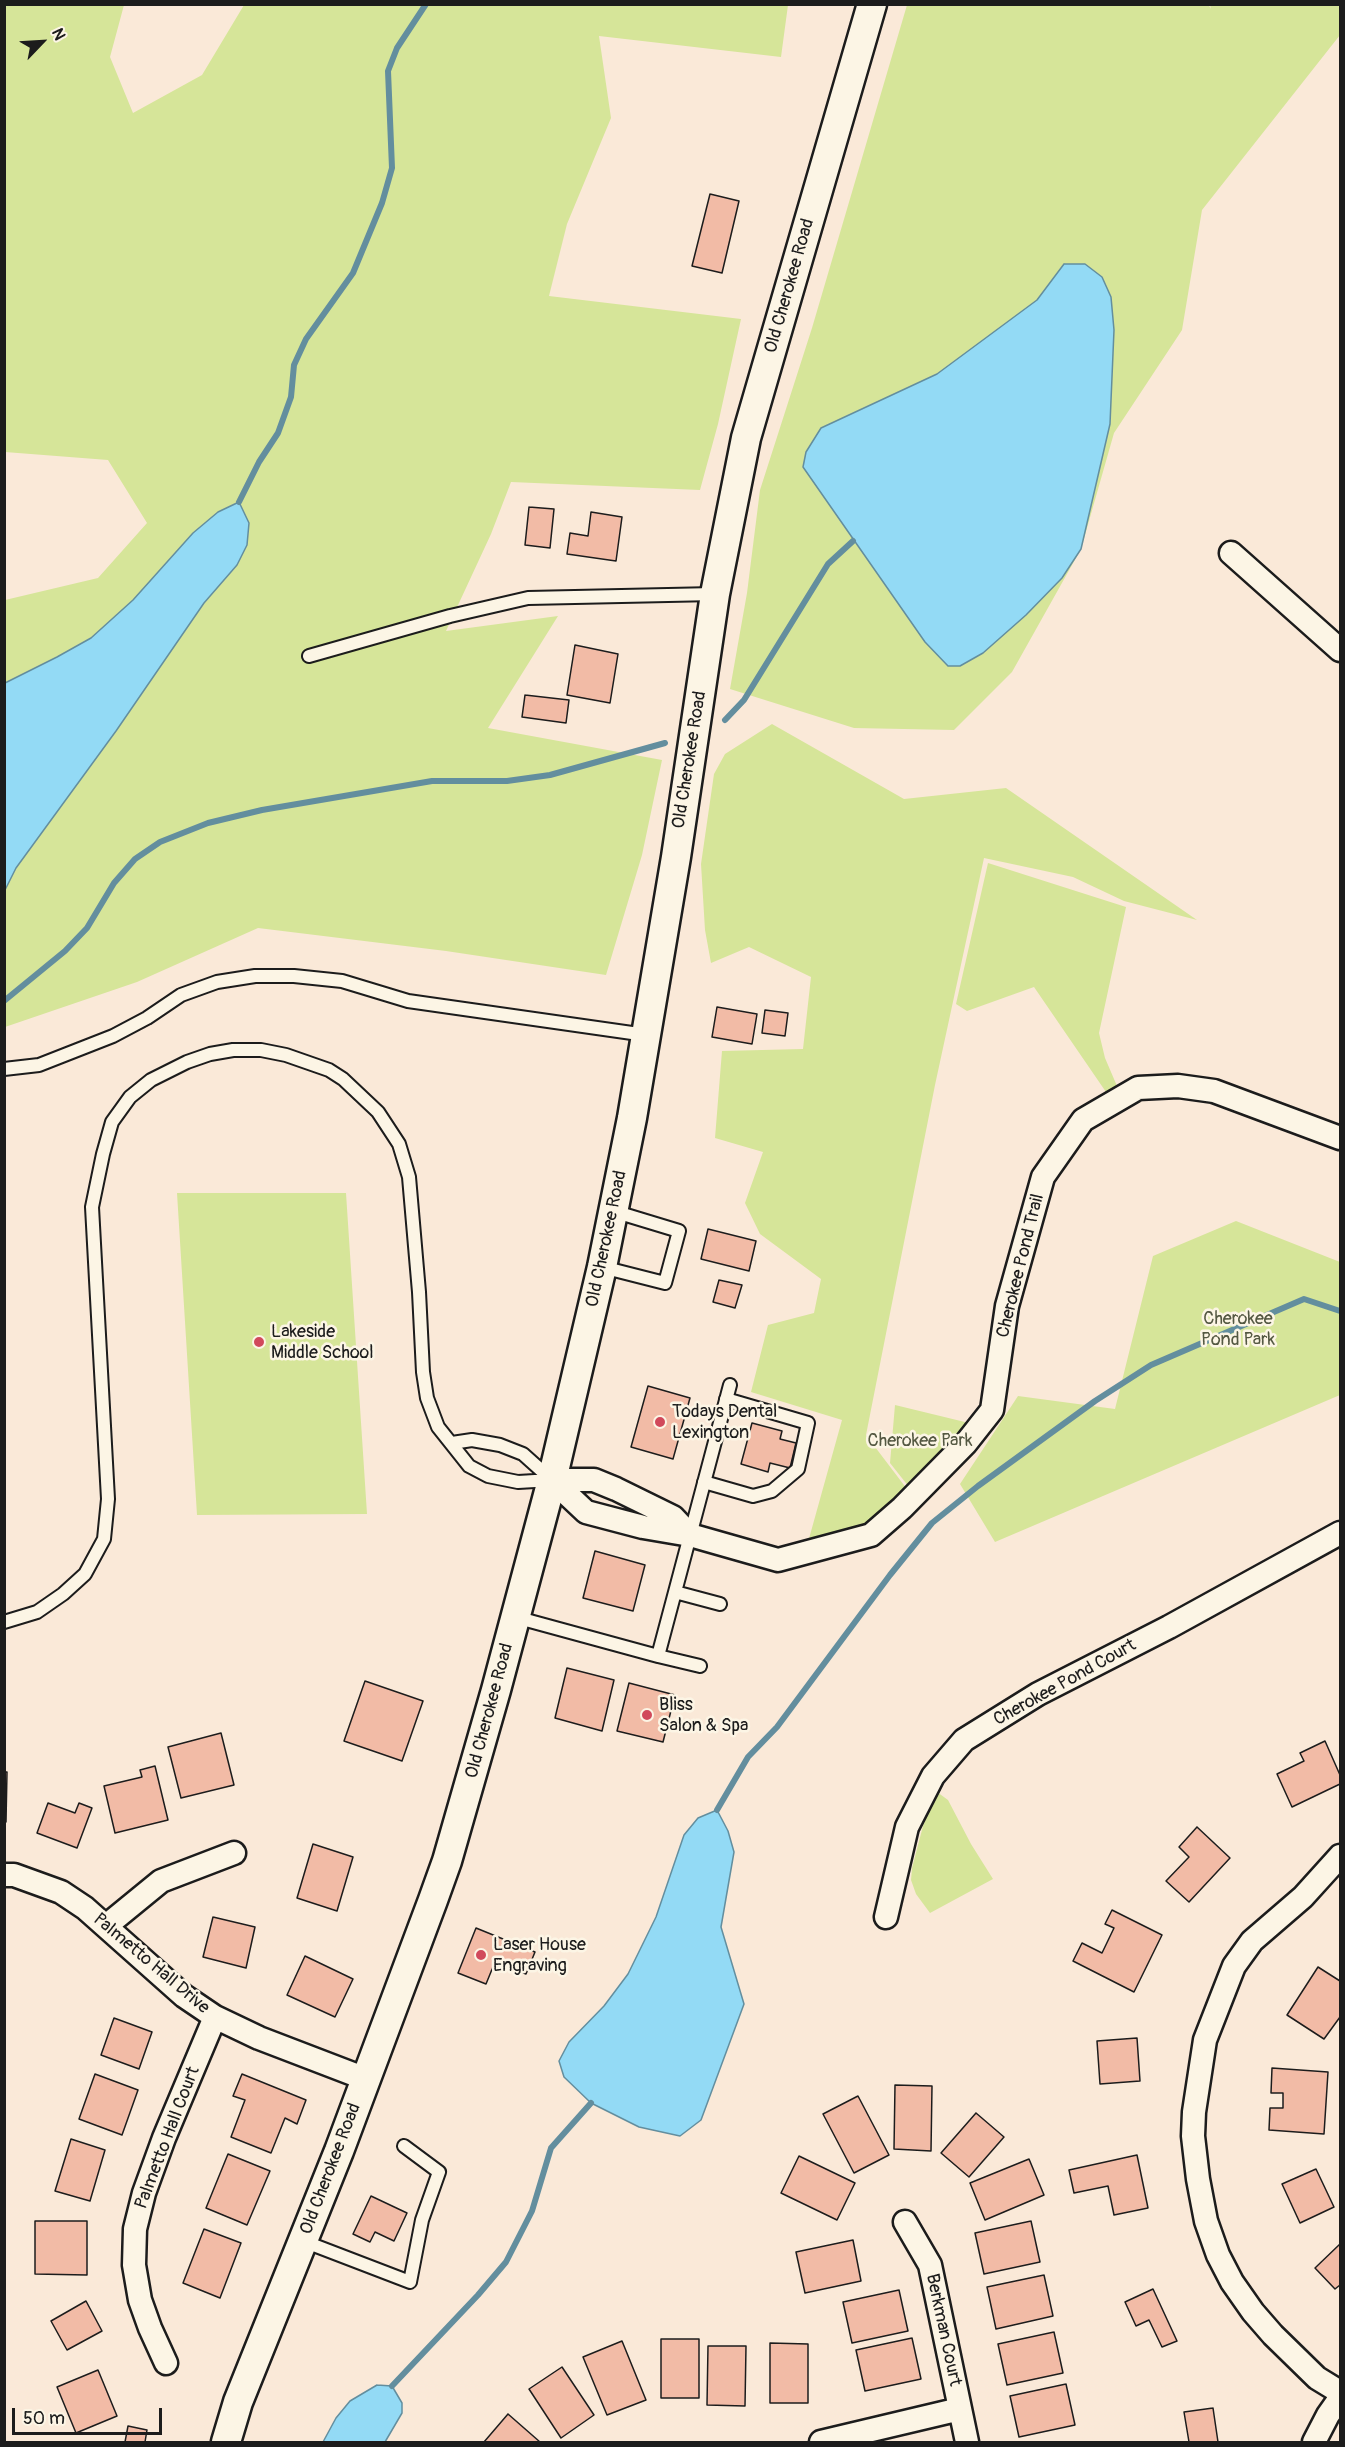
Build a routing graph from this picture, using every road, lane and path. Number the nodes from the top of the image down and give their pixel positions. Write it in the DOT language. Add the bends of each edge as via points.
graph roads {
  1 [pos="872,4"];
  2 [pos="1231,553"];
  3 [pos="715,594"];
  4 [pos="1341,650"];
  5 [pos="309,656"];
  6 [pos="646,1035"];
  7 [pos="4,1069"];
  8 [pos="1341,1138"];
  9 [pos="613,1211"];
  10 [pos="602,1267"];
  11 [pos="730,1385"];
  12 [pos="726,1399"];
  13 [pos="452,1443"];
  14 [pos="552,1480"];
  15 [pos="704,1482"];
  16 [pos="1341,1533"];
  17 [pos="690,1535"];
  18 [pos="675,1592"];
  19 [pos="720,1604"];
  20 [pos="515,1617"];
  21 [pos="4,1622"];
  22 [pos="657,1656"];
  23 [pos="700,1666"];
  24 [pos="234,1853"];
  25 [pos="1341,1856"];
  26 [pos="4,1875"];
  27 [pos="886,1917"];
  28 [pos="106,1926"];
  29 [pos="215,2017"];
  30 [pos="366,2079"];
  31 [pos="404,2146"];
  32 [pos="905,2222"];
  33 [pos="303,2241"];
  34 [pos="166,2363"];
  35 [pos="1341,2392"];
  36 [pos="1341,2398"];
  37 [pos="960,2409"];
  38 [pos="226,2442"];
  39 [pos="821,2442"];
  40 [pos="967,2442"];
  41 [pos="1314,2442"];
  1 -- 3 [label="street, Old Cherokee Road" via="746,438"];
  2 -- 4 [label="street"];
  3 -- 5 [label="lane" via="528,598"];
  3 -- 6 [label="street, Old Cherokee Road"];
  6 -- 7 [label="lane" via="408,1001 342,981 255,976 217,982 181,995 113,1036 39,1065"];
  6 -- 9 [label="street, Old Cherokee Road"];
  8 -- 17 [label="street, Cherokee Pond Trail" via="1214,1091 1178,1086 1137,1088 1083,1120 1043,1177 1007,1306 992,1410 966,1443 871,1535 778,1560"];
  9 -- 10 [label="street, Old Cherokee Road"];
  9 -- 10 [label="lane" via="679,1231 665,1283"];
  10 -- 14 [label="street, Old Cherokee Road"];
  11 -- 12 [label="lane"];
  12 -- 15 [label="lane"];
  12 -- 15 [label="lane" via="808,1423 798,1469 772,1491 753,1496"];
  13 -- 14 [label="lane" via="472,1440 500,1445 523,1454"];
  13 -- 14 [label="lane" via="470,1466 488,1476 518,1482"];
  13 -- 21 [label="lane" via="438,1426 427,1398 409,1177 389,1127 343,1079 286,1055 233,1050 187,1062 151,1080 130,1097 112,1122 92,1207 108,1499 104,1539 85,1574 63,1594 37,1612"];
  14 -- 17 [label="street, Cherokee Pond Trail" via="586,1512"];
  14 -- 17 [label="street, Cherokee Pond Trail" via="594,1480 673,1517"];
  14 -- 20 [label="street, Old Cherokee Road"];
  15 -- 17 [label="lane"];
  16 -- 27 [label="street, Cherokee Pond Court" via="1038,1694 964,1740 933,1776 907,1827"];
  17 -- 18 [label="lane"];
  18 -- 19 [label="lane"];
  18 -- 22 [label="lane"];
  20 -- 22 [label="lane"];
  20 -- 30 [label="street, Old Cherokee Road" via="447,1861"];
  22 -- 23 [label="lane"];
  24 -- 28 [label="street" via="161,1881"];
  25 -- 35 [label="street" via="1303,1897 1252,1941 1234,1966 1204,2040 1193,2136 1206,2221 1232,2282 1273,2335 1317,2378"];
  26 -- 28 [label="street, Palmetto Hall Drive" via="14,1875 61,1893"];
  28 -- 29 [label="street, Palmetto Hall Drive" via="184,1996"];
  29 -- 30 [label="street, Palmetto Hall Drive"];
  29 -- 34 [label="street, Palmetto Hall Court" via="164,2138 135,2229 134,2265 140,2300"];
  30 -- 33 [label="street, Old Cherokee Road"];
  31 -- 33 [label="lane" via="439,2172 422,2220 410,2282"];
  32 -- 37 [label="street, Berkman Court" via="930,2265"];
  33 -- 38 [label="street, Old Cherokee Road" via="238,2402"];
  36 -- 41 [label="street"];
  37 -- 39 [label="street"];
  37 -- 40 [label="street, Berkman Court"];
}
